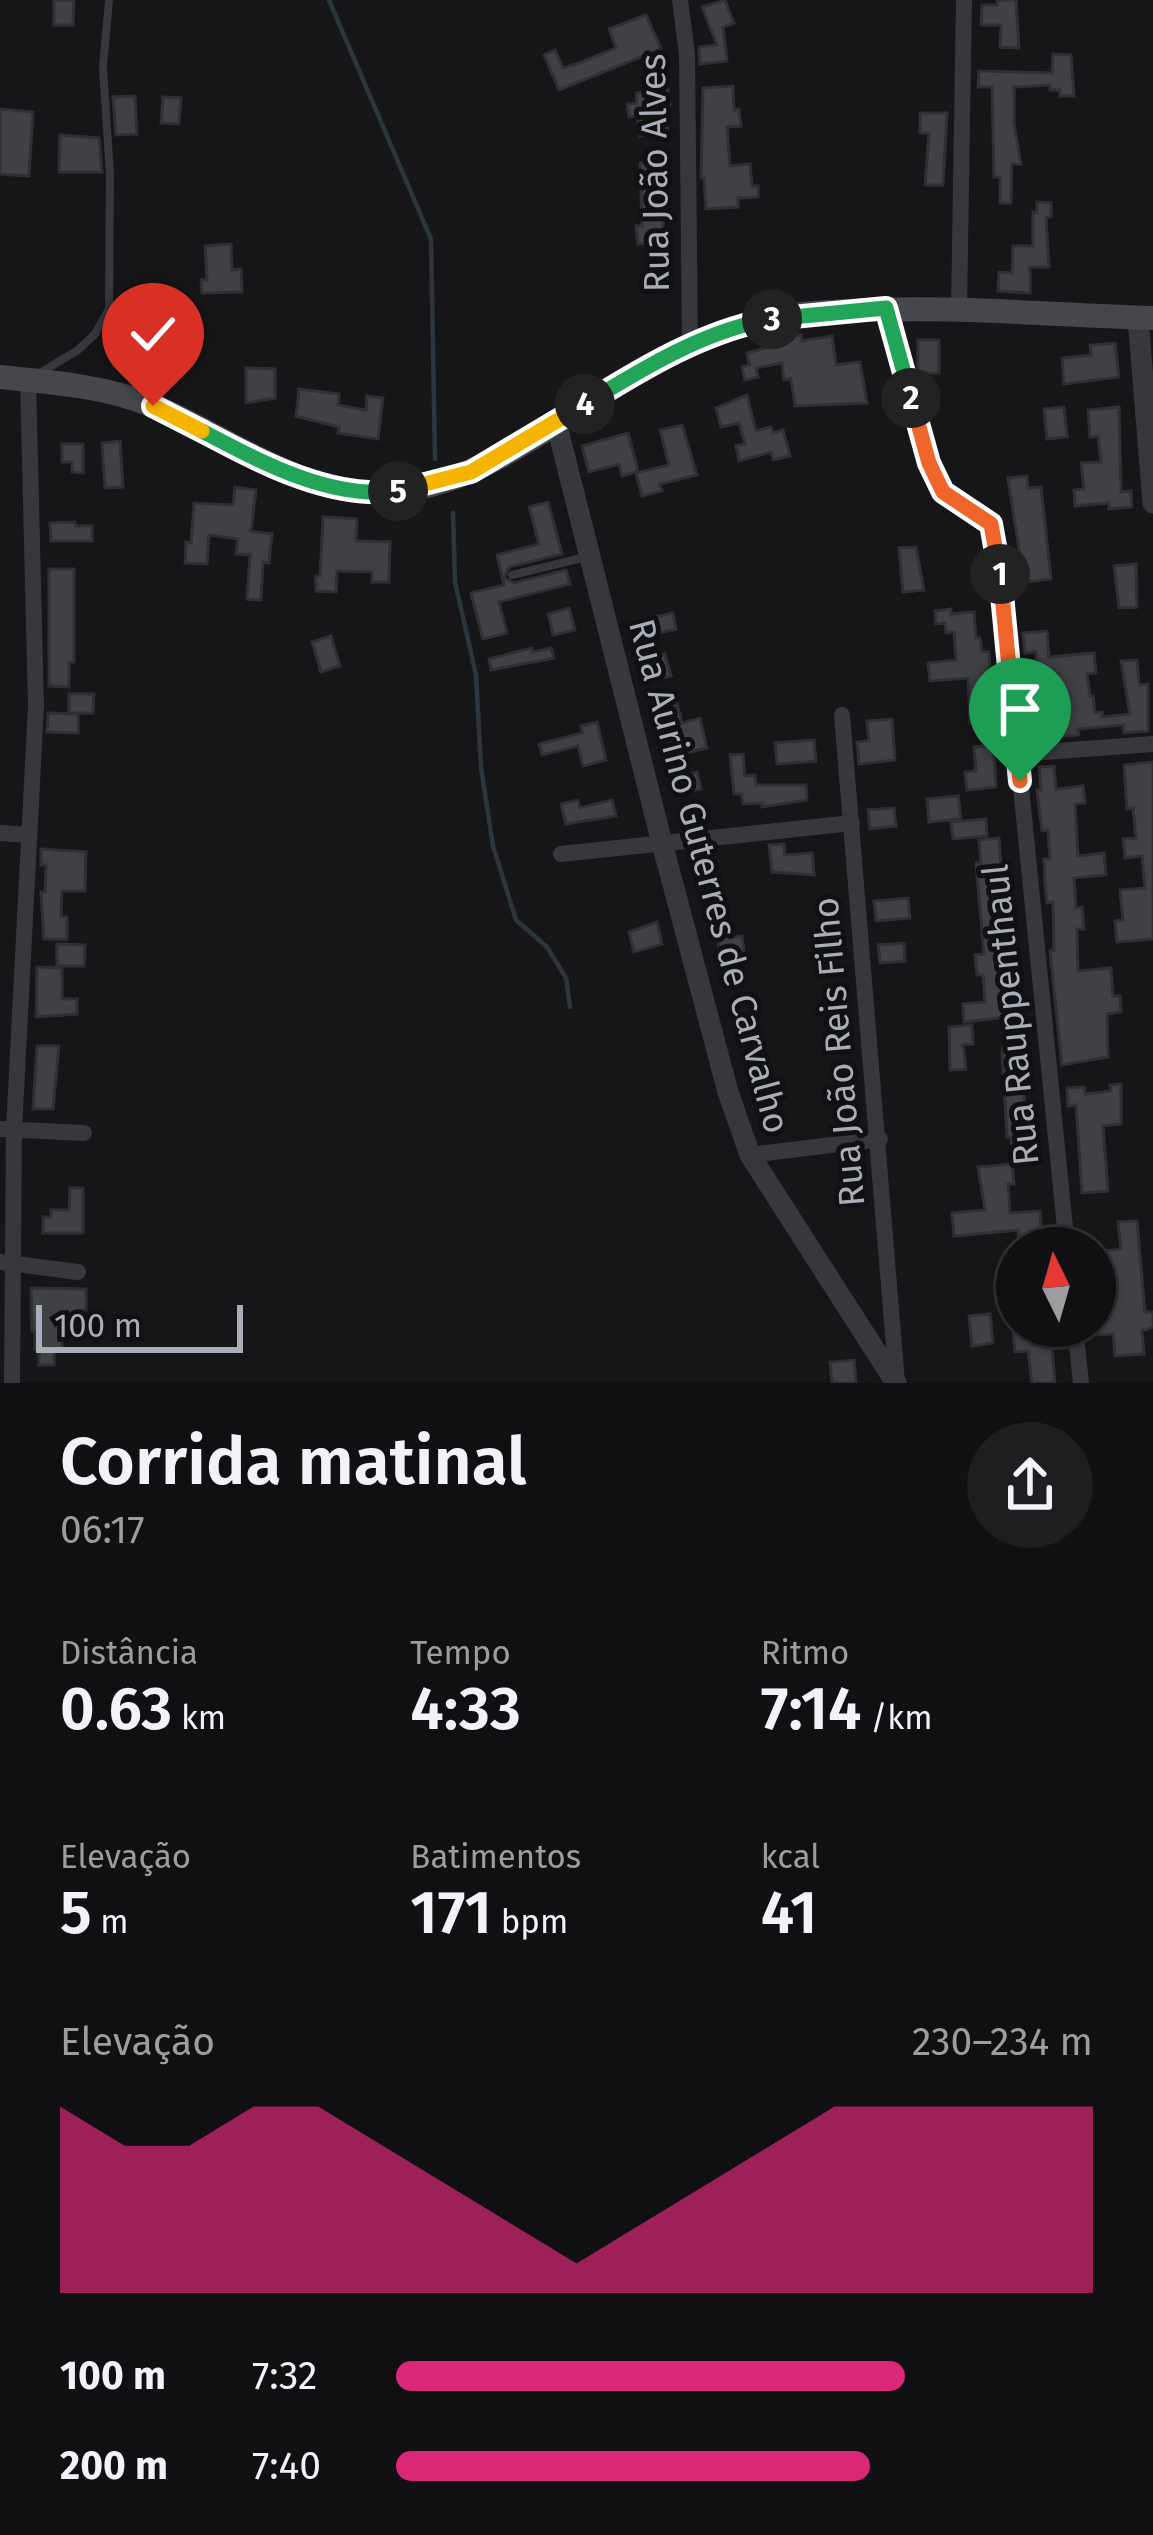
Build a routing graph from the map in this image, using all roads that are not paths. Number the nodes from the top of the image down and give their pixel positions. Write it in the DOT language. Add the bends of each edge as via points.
graph roads {
  1 [pos="109,0"];
  2 [pos="680,0"];
  3 [pos="964,0"];
  4 [pos="886,308"];
  5 [pos="959,310"];
  6 [pos="1146,318"];
  7 [pos="690,345"];
  8 [pos="0,377"];
  9 [pos="28,380"];
  10 [pos="556,422"];
  11 [pos="1153,503"];
  12 [pos="590,556"];
  13 [pos="512,575"];
  14 [pos="842,715"];
  15 [pos="1153,745"];
  16 [pos="1017,754"];
  17 [pos="852,823"];
  18 [pos="0,833"];
  19 [pos="28,835"];
  20 [pos="662,844"];
  21 [pos="561,854"];
  22 [pos="7,1130"];
  23 [pos="84,1132"];
  24 [pos="880,1139"];
  25 [pos="750,1155"];
  26 [pos="1065,1227"];
  27 [pos="7,1262"];
  28 [pos="78,1272"];
  29 [pos="1077,1347"];
  30 [pos="12,1383"];
  31 [pos="897,1383"];
  32 [pos="1081,1383"];
  1 -- 9 [label="lane" via="103,67 110,309 78,350"];
  2 -- 7 [label="street, Rua João Alves"];
  3 -- 5 [label="street"];
  4 -- 5 [label="main road"];
  4 -- 7 [label="main road" via="749,322"];
  4 -- 16 [label="street, Rua Rauppenthaul" via="943,492 991,524"];
  5 -- 6 [label="main road"];
  6 -- 11 [label="street"];
  7 -- 10 [label="main road"];
  8 -- 9 [label="main road"];
  9 -- 10 [label="main road" via="111,392 263,463 332,487 385,492 471,472"];
  9 -- 19 [label="street" via="36,706"];
  10 -- 12 [label="street, Rua Aurino Guterres de Carvalho"];
  12 -- 13 [label="lane"];
  12 -- 20 [label="street, Rua Aurino Guterres de Carvalho"];
  14 -- 17 [label="street, Rua João Reis Filho"];
  15 -- 16 [label="street"];
  16 -- 26 [label="street, Rua Rauppenthaul"];
  17 -- 20 [label="street"];
  17 -- 24 [label="street, Rua João Reis Filho"];
  18 -- 19 [label="street"];
  19 -- 22 [label="street"];
  20 -- 21 [label="street"];
  20 -- 25 [label="street, Rua Aurino Guterres de Carvalho"];
  22 -- 23 [label="street"];
  22 -- 27 [label="street"];
  24 -- 25 [label="street"];
  24 -- 31 [label="street, Rua João Reis Filho"];
  25 -- 31 [label="street, Rua Aurino Guterres de Carvalho"];
  27 -- 28 [label="street"];
  27 -- 30 [label="street"];
  29 -- 32 [label="street"];
}
